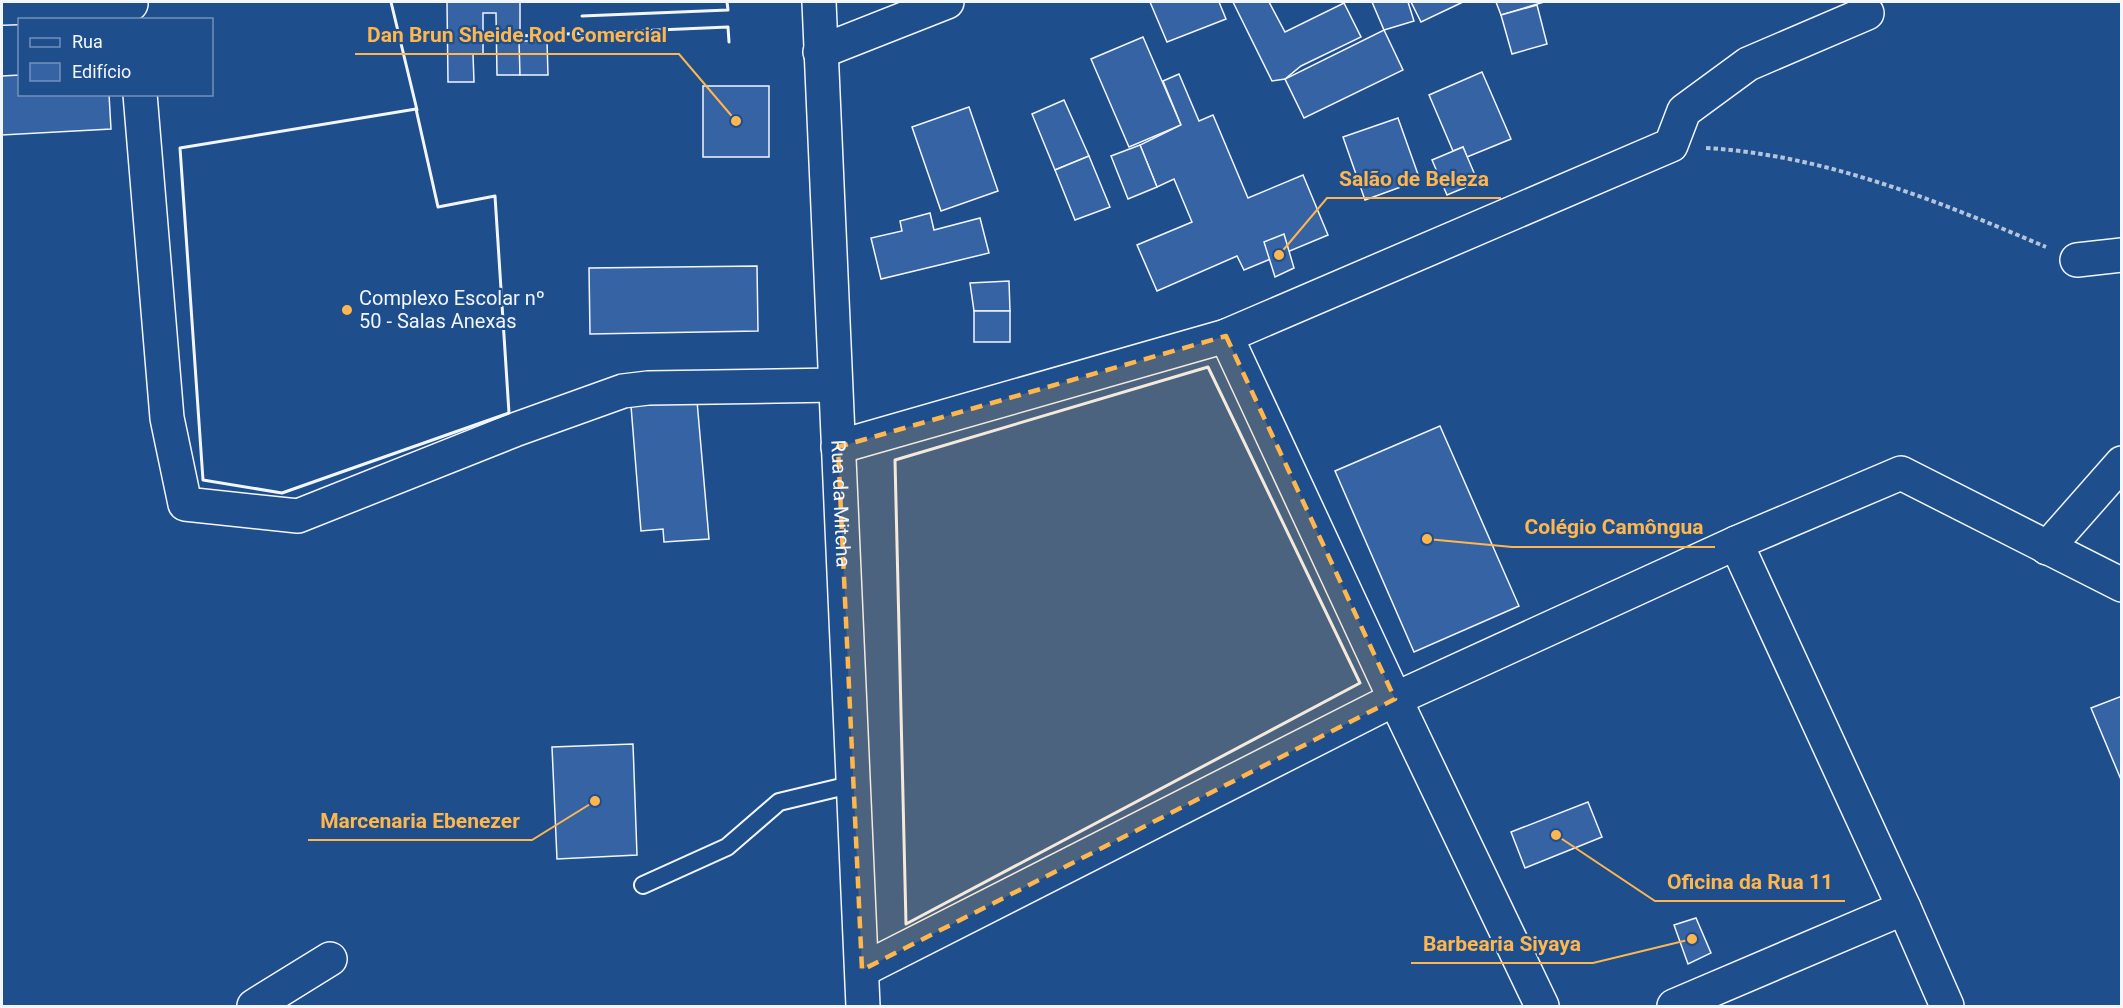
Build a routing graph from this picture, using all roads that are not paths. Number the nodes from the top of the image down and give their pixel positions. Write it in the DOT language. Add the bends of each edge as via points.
graph roads {
  1 [pos="819,2"];
  2 [pos="947,2"];
  3 [pos="2,8"];
  4 [pos="132,8"];
  5 [pos="1867,13"];
  6 [pos="820,52"];
  7 [pos="140,96"];
  8 [pos="2121,255"];
  9 [pos="2077,260"];
  10 [pos="1226,336"];
  11 [pos="835,385"];
  12 [pos="838,447"];
  13 [pos="2121,463"];
  14 [pos="1736,543"];
  15 [pos="2047,548"];
  16 [pos="2121,585"];
  17 [pos="1395,699"];
  18 [pos="854,784"];
  19 [pos="643,885"];
  20 [pos="1904,908"];
  21 [pos="330,959"];
  22 [pos="862,970"];
  23 [pos="254,1006"];
  24 [pos="863,1006"];
  25 [pos="1542,1006"];
  26 [pos="1674,1006"];
  27 [pos="1947,1006"];
  1 -- 6 [label="street, Rua da Mitcha"];
  2 -- 6 [label="street"];
  3 -- 4 [label="street"];
  5 -- 10 [label="street" via="1748,64 1684,111 1671,145"];
  6 -- 11 [label="street, Rua da Mitcha"];
  7 -- 11 [label="street" via="167,418 185,504 298,516 623,391"];
  8 -- 9 [label="street"];
  10 -- 12 [label="street"];
  10 -- 17 [label="street"];
  11 -- 12 [label="street, Rua da Mitcha"];
  12 -- 18 [label="street, Rua da Mitcha"];
  13 -- 15 [label="street"];
  14 -- 15 [label="street" via="1901,473"];
  14 -- 17 [label="street"];
  14 -- 20 [label="street"];
  15 -- 16 [label="street"];
  17 -- 22 [label="street"];
  17 -- 25 [label="street"];
  18 -- 19 [label="lane" via="779,802 727,847"];
  18 -- 22 [label="street, Rua da Mitcha"];
  20 -- 26 [label="street"];
  20 -- 27 [label="street"];
  21 -- 23 [label="street"];
  22 -- 24 [label="street, Rua da Mitcha"];
}
